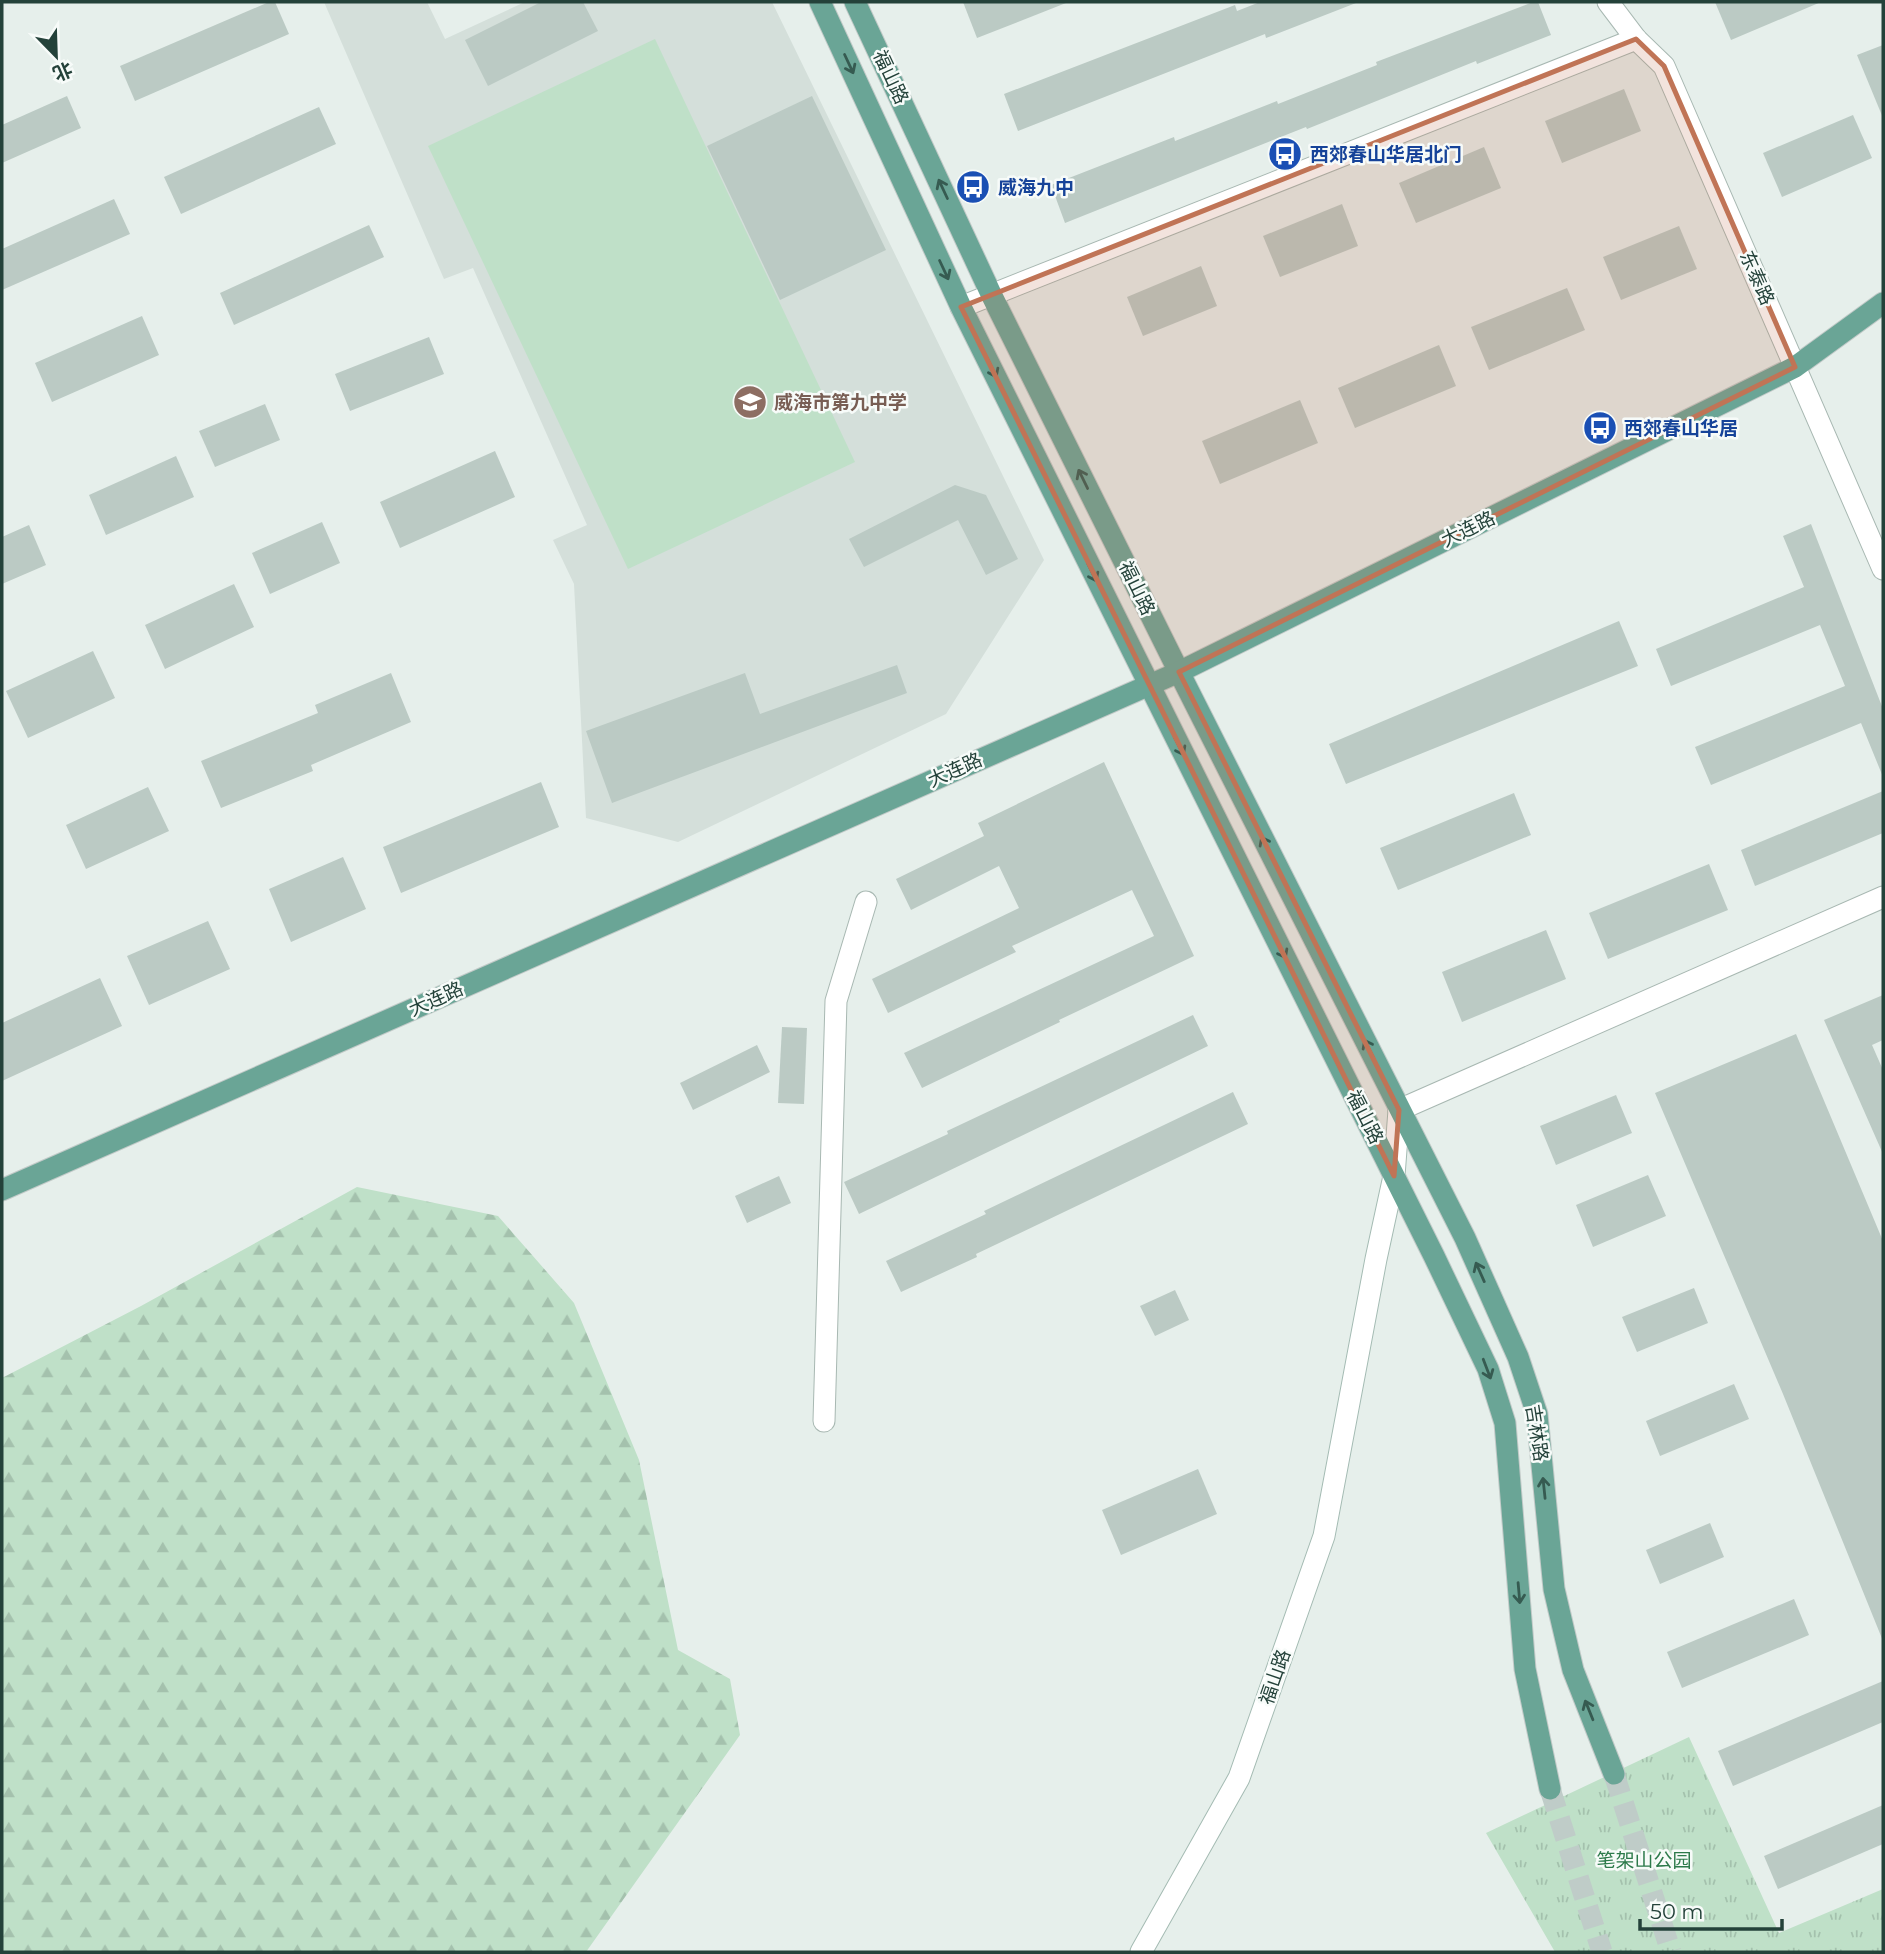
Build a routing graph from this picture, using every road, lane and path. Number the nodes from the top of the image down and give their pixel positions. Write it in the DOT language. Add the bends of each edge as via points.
graph roads {
  1 [pos="820,2"];
  2 [pos="855,2"];
  3 [pos="1608,2"];
  4 [pos="1636,38"];
  5 [pos="992,296"];
  6 [pos="1883,303"];
  7 [pos="961,307"];
  8 [pos="1795,367"];
  9 [pos="1883,569"];
  10 [pos="1178,672"];
  11 [pos="1148,685"];
  12 [pos="1883,897"];
  13 [pos="866,902"];
  14 [pos="1399,1110"];
  15 [pos="1394,1176"];
  16 [pos="2,1190"];
  17 [pos="824,1421"];
  18 [pos="1614,1774"];
  19 [pos="1550,1789"];
  20 [pos="1141,1952"];
  1 -- 7 [label="main road, 福山路, one-way"];
  5 -- 2 [label="main road, 福山路, one-way"];
  3 -- 4 [label="street, 东泰路"];
  4 -- 5 [label="street"];
  4 -- 8 [label="street, 东泰路" via="1664,66"];
  5 -- 7 [label="street"];
  10 -- 5 [label="main road, 福山路, one-way"];
  6 -- 8 [label="main road, 大连路"];
  7 -- 11 [label="main road, 福山路, one-way"];
  8 -- 9 [label="street, 东泰路"];
  8 -- 10 [label="main road, 大连路"];
  10 -- 11 [label="main road, 大连路"];
  14 -- 10 [label="main road, 福山路, one-way"];
  11 -- 15 [label="main road, 福山路, one-way"];
  11 -- 16 [label="main road, 大连路"];
  12 -- 14 [label="street"];
  13 -- 17 [label="street" via="836,1001"];
  14 -- 15 [label="street, 福山路"];
  18 -- 14 [label="main road, 吉林路, one-way" via="1573,1670 1554,1589 1537,1414 1518,1357 1470,1250"];
  15 -- 19 [label="main road, 吉林路, one-way" via="1488,1369 1505,1423 1525,1669"];
  15 -- 20 [label="street, 福山路" via="1324,1536 1239,1778"];
}
